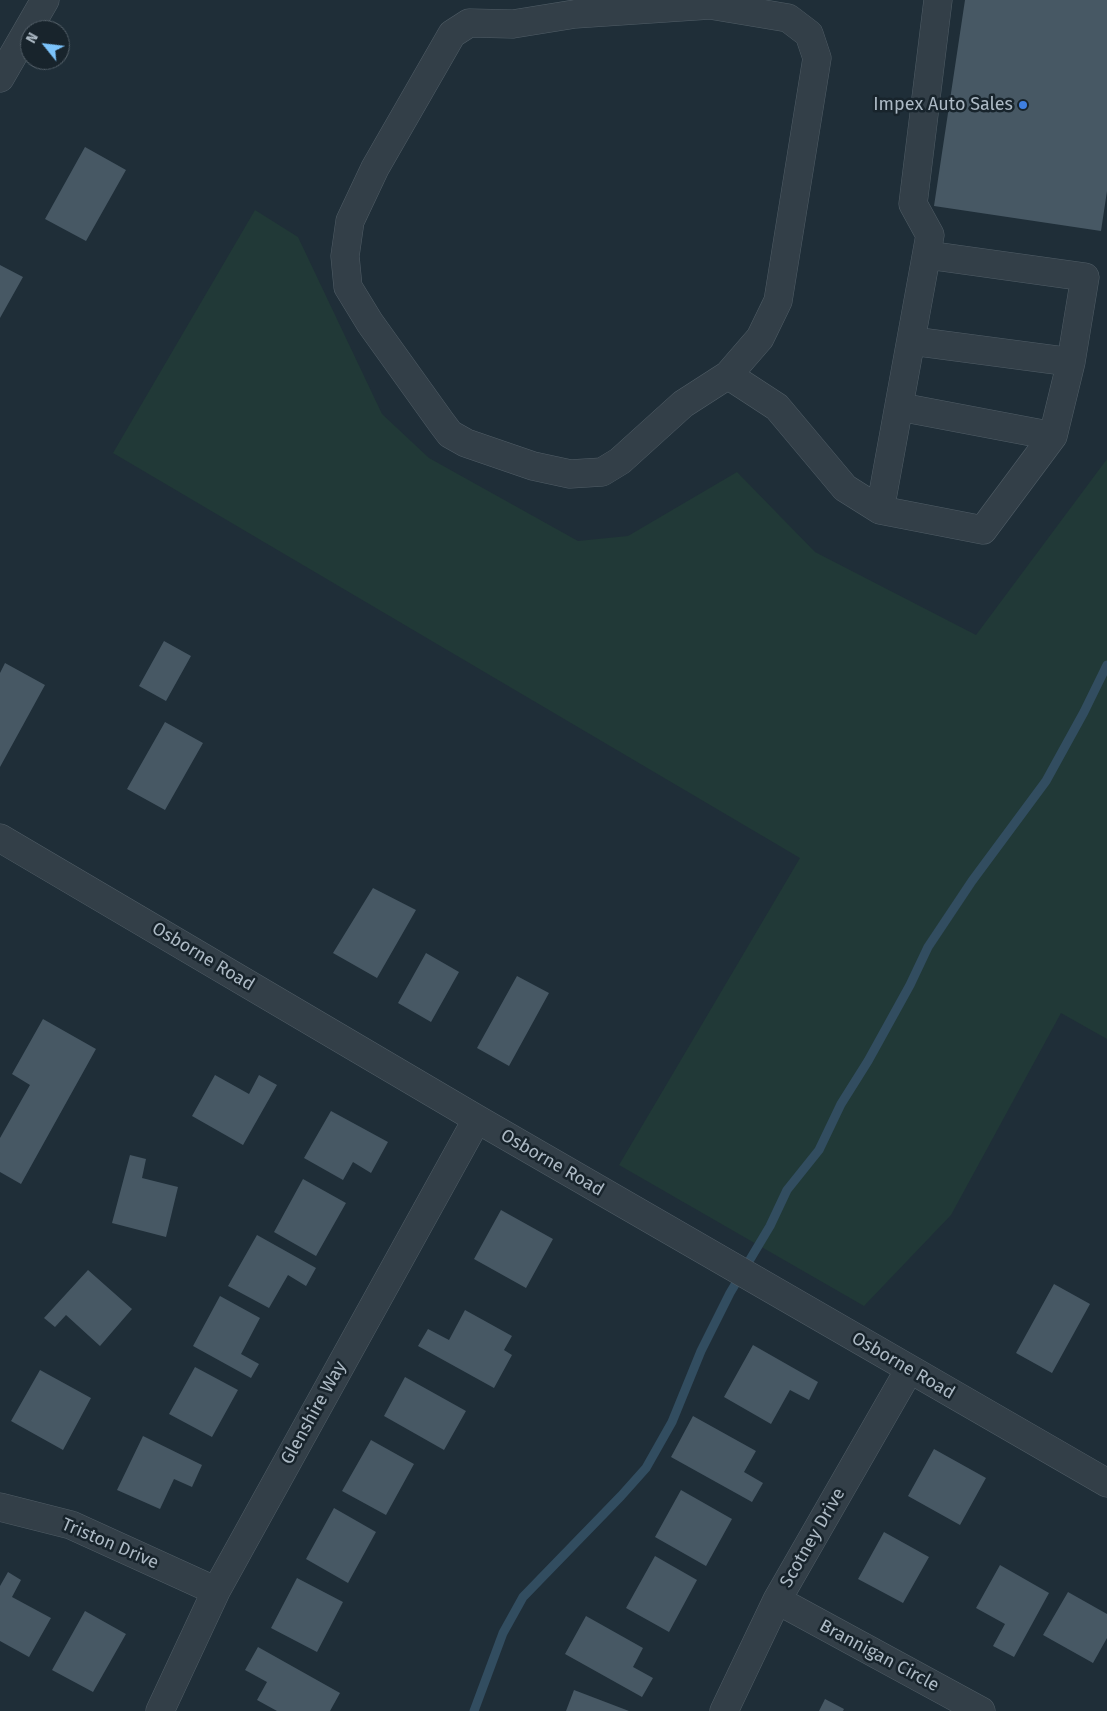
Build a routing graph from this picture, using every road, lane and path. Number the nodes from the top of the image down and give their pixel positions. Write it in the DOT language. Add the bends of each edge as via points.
graph roads {
  1 [pos="45,0"];
  2 [pos="938,0"];
  3 [pos="710,2"];
  4 [pos="626,6"];
  5 [pos="0,78"];
  6 [pos="927,255"];
  7 [pos="912,342"];
  8 [pos="1071,362"];
  9 [pos="728,376"];
  10 [pos="900,407"];
  11 [pos="1053,436"];
  12 [pos="880,510"];
  13 [pos="0,838"];
  14 [pos="477,1119"];
  15 [pos="909,1370"];
  16 [pos="1107,1483"];
  17 [pos="0,1507"];
  18 [pos="216,1591"];
  19 [pos="777,1600"];
  20 [pos="160,1711"];
  21 [pos="724,1711"];
  22 [pos="981,1711"];
  1 -- 5 [label="street"];
  2 -- 6 [label="street" via="913,204 930,235"];
  3 -- 4 [label="street"];
  3 -- 9 [label="street" via="788,18 809,34 817,58 778,301 760,338"];
  4 -- 9 [label="street" via="513,24 469,23 452,34 375,168 350,221 345,256 348,287 450,434 466,443 533,466 570,474 602,472 620,461 683,404"];
  6 -- 7 [label="street"];
  6 -- 8 [label="street" via="1085,277"];
  7 -- 8 [label="street"];
  7 -- 10 [label="street"];
  8 -- 11 [label="street"];
  9 -- 12 [label="street" via="777,407 845,488"];
  10 -- 11 [label="street"];
  10 -- 12 [label="street"];
  11 -- 12 [label="street" via="983,530"];
  13 -- 14 [label="street, Osborne Road"];
  14 -- 15 [label="street, Osborne Road"];
  14 -- 18 [label="street, Glenshire Way"];
  15 -- 16 [label="street, Osborne Road"];
  15 -- 19 [label="street, Scotney Drive"];
  17 -- 18 [label="street, Triston Drive" via="71,1525"];
  18 -- 20 [label="street, Glenshire Way"];
  19 -- 21 [label="street, Scotney Drive"];
  19 -- 22 [label="street, Brannigan Circle"];
}
